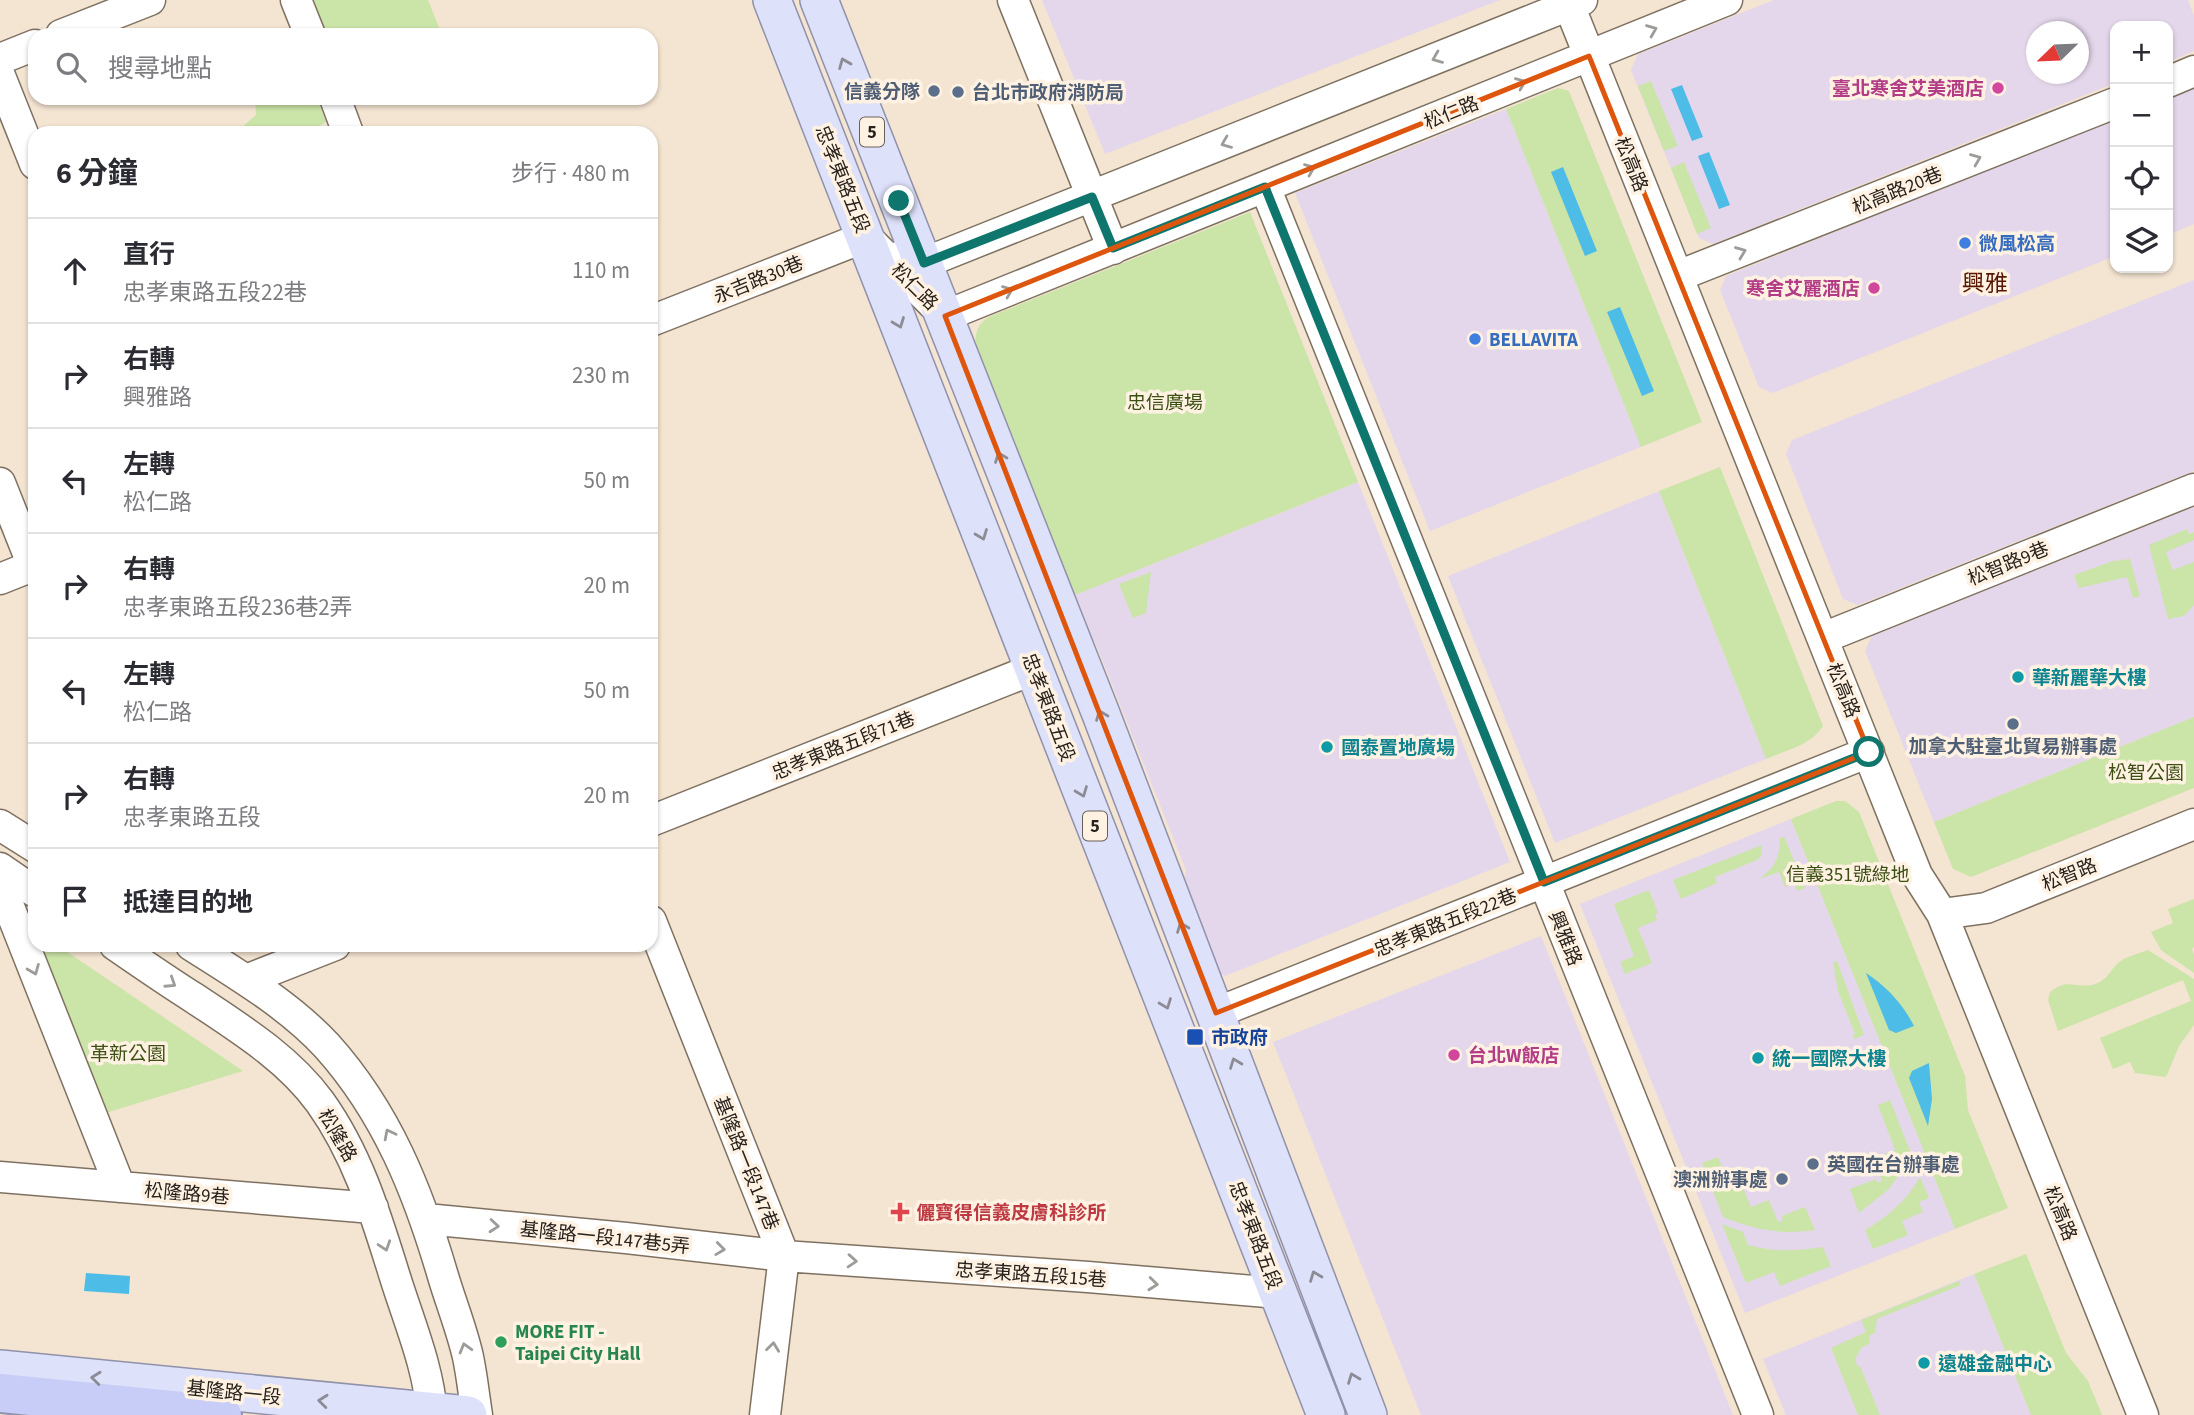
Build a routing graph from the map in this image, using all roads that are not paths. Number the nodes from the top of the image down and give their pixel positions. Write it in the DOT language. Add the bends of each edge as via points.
graph roads {
  1 [pos="296,0"];
  2 [pos="772,0"];
  3 [pos="819,0"];
  4 [pos="1013,0"];
  5 [pos="1727,0"];
  6 [pos="143,1"];
  7 [pos="1573,2"];
  8 [pos="78,28"];
  9 [pos="307,28"];
  10 [pos="28,48"];
  11 [pos="1589,56"];
  12 [pos="0,59"];
  13 [pos="2194,71"];
  14 [pos="0,76"];
  15 [pos="2173,80"];
  16 [pos="338,105"];
  17 [pos="2110,105"];
  18 [pos="345,126"];
  19 [pos="28,146"];
  20 [pos="1265,187"];
  21 [pos="1092,197"];
  22 [pos="865,236"];
  23 [pos="1113,248"];
  24 [pos="924,263"];
  25 [pos="1678,276"];
  26 [pos="945,316"];
  27 [pos="658,318"];
  28 [pos="0,483"];
  29 [pos="2194,489"];
  30 [pos="28,552"];
  31 [pos="28,569"];
  32 [pos="0,579"];
  33 [pos="1823,638"];
  34 [pos="1034,669"];
  35 [pos="1869,752"];
  36 [pos="658,818"];
  37 [pos="2194,824"];
  38 [pos="0,825"];
  39 [pos="28,843"];
  40 [pos="0,868"];
  41 [pos="1544,882"];
  42 [pos="0,884"];
  43 [pos="28,886"];
  44 [pos="1942,914"];
  45 [pos="658,939"];
  46 [pos="126,952"];
  47 [pos="202,952"];
  48 [pos="317,952"];
  49 [pos="246,980"];
  50 [pos="1216,1013"];
  51 [pos="0,1177"];
  52 [pos="120,1187"];
  53 [pos="373,1208"];
  54 [pos="426,1219"];
  55 [pos="784,1256"];
  56 [pos="1278,1293"];
  57 [pos="0,1369"];
  58 [pos="0,1392"];
  59 [pos="442,1414"];
  60 [pos="222,1415"];
  61 [pos="477,1415"];
  62 [pos="765,1415"];
  63 [pos="1326,1415"];
  64 [pos="1368,1415"];
  65 [pos="1758,1415"];
  66 [pos="2143,1415"];
  1 -- 9 [label="street"];
  2 -- 22 [label="main road, 忠孝東路五段 / 5"];
  24 -- 3 [label="main road, 忠孝東路五段 / 5, one-way"];
  4 -- 21 [label="street"];
  11 -- 5 [label="street, 松仁路, one-way"];
  6 -- 8 [label="street"];
  7 -- 11 [label="street, 松高路"];
  7 -- 21 [label="street, 松仁路, one-way"];
  10 -- 12 [label="street"];
  20 -- 11 [label="street, 松仁路, one-way"];
  11 -- 25 [label="street, 松高路"];
  13 -- 15 [label="street"];
  14 -- 19 [label="street"];
  16 -- 18 [label="street"];
  25 -- 17 [label="street, 松高路20巷, one-way"];
  20 -- 23 [label="street, 松仁路"];
  20 -- 41 [label="street, 興雅路"];
  21 -- 23 [label="street"];
  21 -- 24 [label="street, 松仁路"];
  22 -- 24 [label="street, 松仁路"];
  22 -- 26 [label="street, 松仁路"];
  22 -- 27 [label="street, 永吉路30巷"];
  22 -- 34 [label="main road, 忠孝東路五段 / 5, one-way"];
  26 -- 23 [label="street, 松仁路, one-way"];
  24 -- 26 [label="main road, 忠孝東路五段 / 5"];
  25 -- 33 [label="street, 松高路"];
  50 -- 26 [label="main road, 忠孝東路五段 / 5, one-way"];
  28 -- 30 [label="street"];
  29 -- 33 [label="street, 松智路9巷"];
  31 -- 32 [label="street"];
  33 -- 35 [label="street, 松高路"];
  34 -- 36 [label="street, 忠孝東路五段71巷"];
  34 -- 56 [label="main road, 忠孝東路五段 / 5, one-way"];
  35 -- 41 [label="street, 忠孝東路五段22巷"];
  35 -- 44 [label="street, 松高路" via="1917,875"];
  37 -- 44 [label="street, 松智路" via="1986,908"];
  38 -- 39 [label="street"];
  40 -- 43 [label="street"];
  41 -- 50 [label="street, 忠孝東路五段22巷"];
  41 -- 65 [label="street, 興雅路"];
  42 -- 52 [label="street, one-way"];
  44 -- 66 [label="street, 松高路"];
  45 -- 55 [label="street, 基隆路一段147巷"];
  46 -- 53 [label="street, 松隆路, one-way" via="237,1026 298,1077 344,1141"];
  47 -- 49 [label="street"];
  48 -- 49 [label="street"];
  54 -- 49 [label="street, one-way" via="385,1124 360,1086 301,1021"];
  64 -- 50 [label="main road, 忠孝東路五段 / 5, one-way"];
  51 -- 52 [label="street, 松隆路9巷"];
  52 -- 53 [label="street, 松隆路9巷"];
  53 -- 59 [label="street, 松隆路, one-way"];
  54 -- 55 [label="street, 基隆路一段147巷5弄, one-way"];
  61 -- 54 [label="street, one-way" via="468,1357"];
  55 -- 56 [label="street, 忠孝東路五段15巷, one-way"];
  62 -- 55 [label="street, 基隆路一段147巷, one-way"];
  56 -- 63 [label="main road, 忠孝東路五段 / 5"];
  59 -- 57 [label="main road, 基隆路一段, one-way"];
  58 -- 60 [label="highway"];
}
